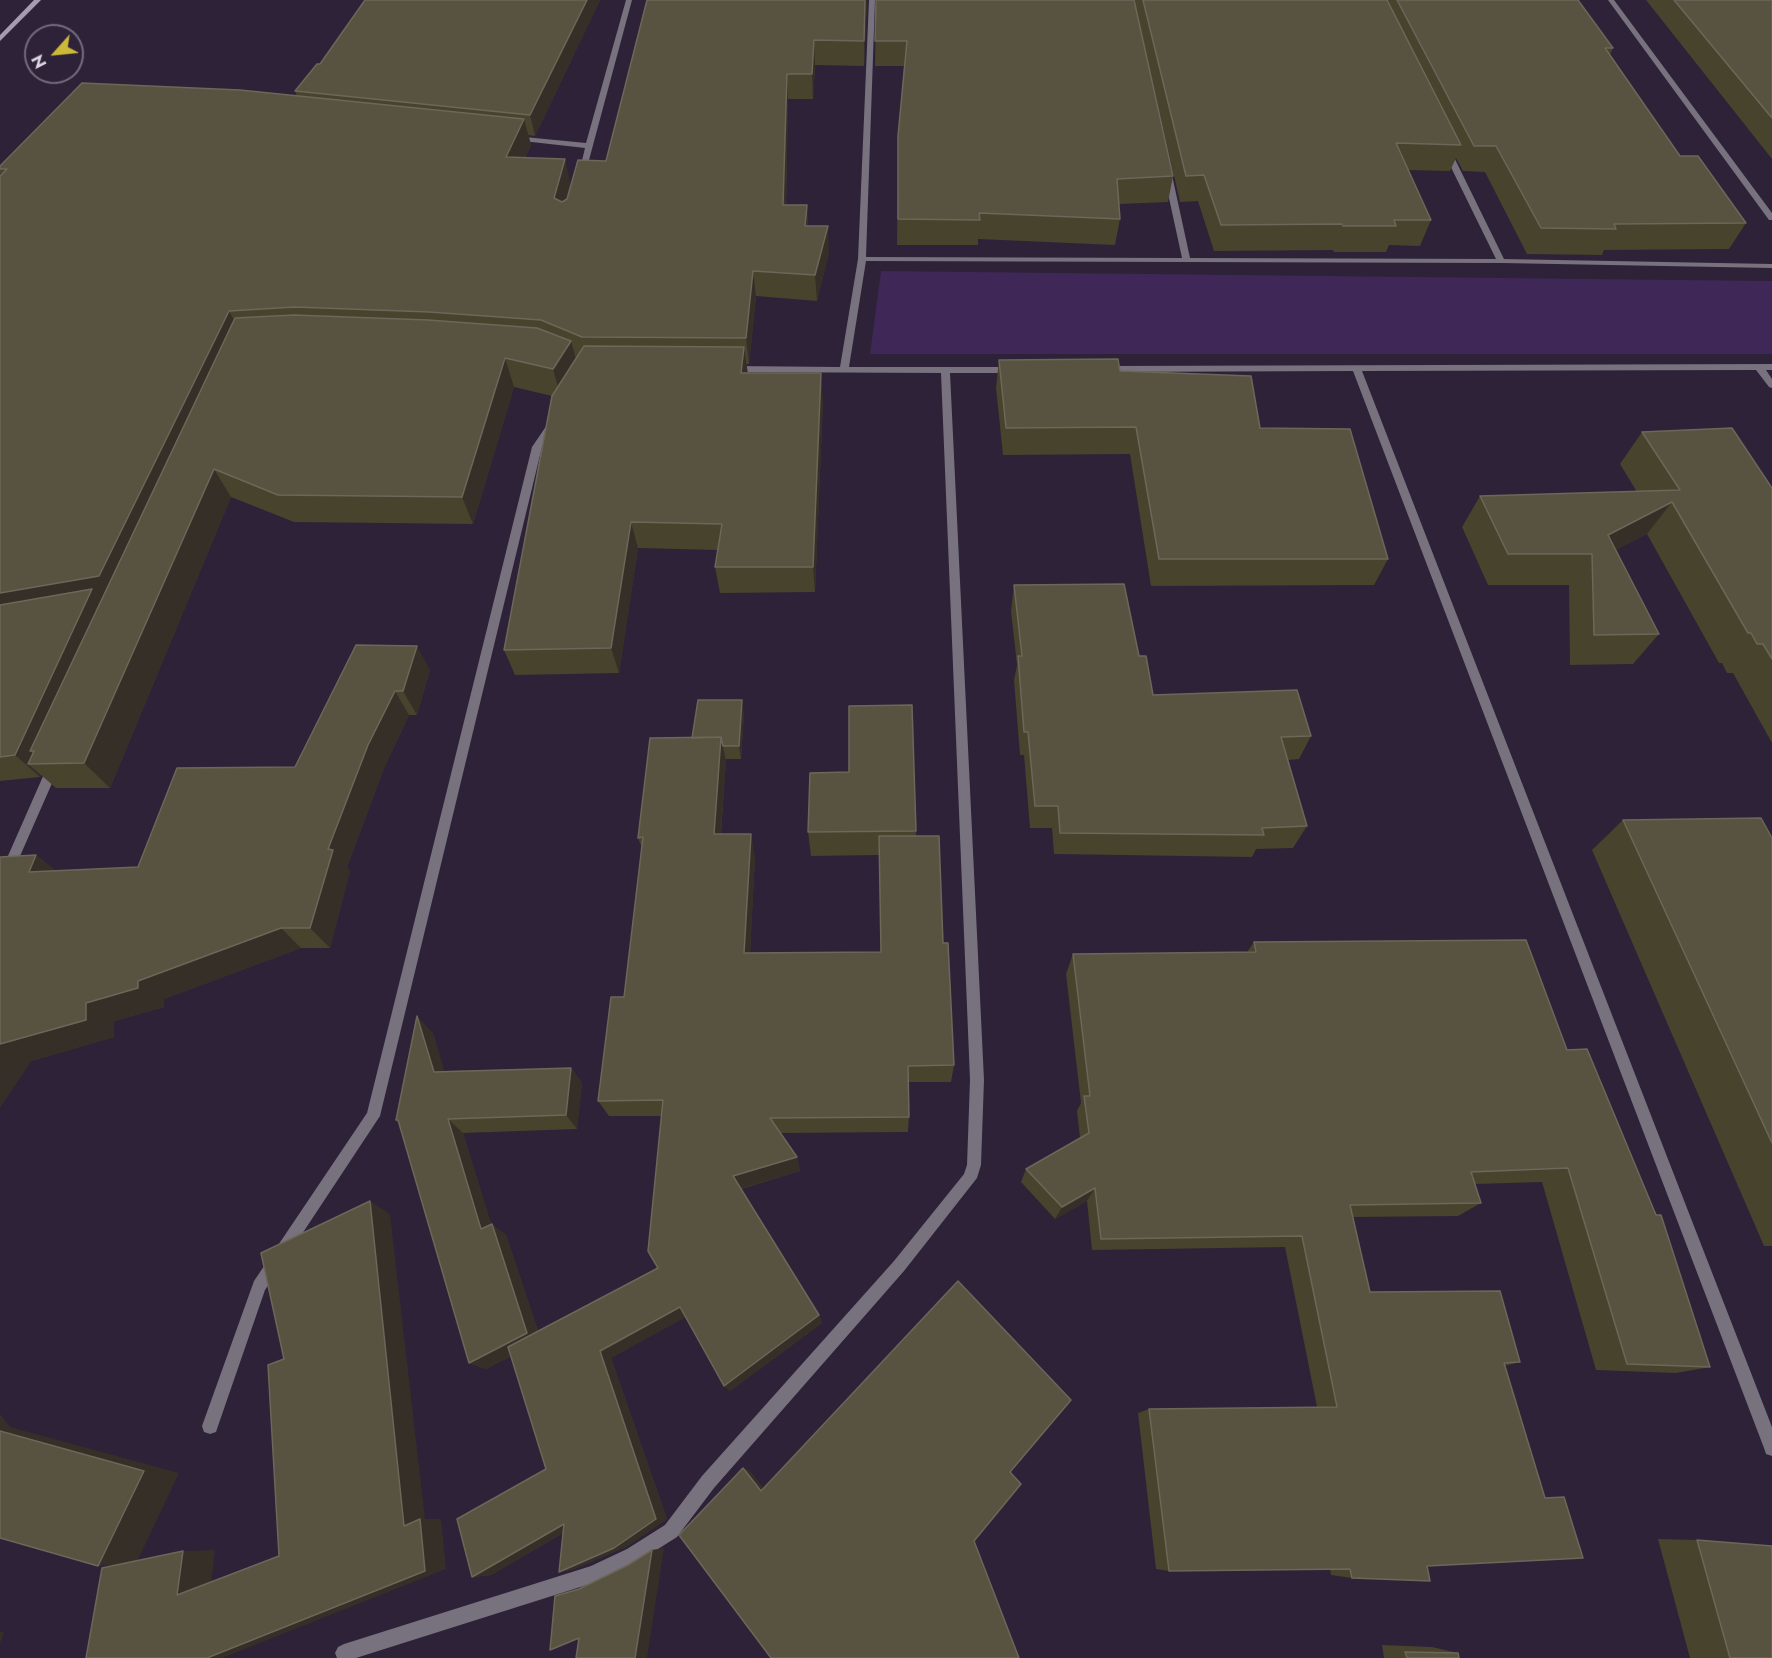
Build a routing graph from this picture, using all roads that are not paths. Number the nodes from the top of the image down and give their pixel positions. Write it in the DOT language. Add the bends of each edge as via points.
graph roads {
  1 [pos="38,0"];
  2 [pos="629,0"];
  3 [pos="872,0"];
  4 [pos="1611,0"];
  5 [pos="0,39"];
  6 [pos="1439,136"];
  7 [pos="508,138"];
  8 [pos="589,146"];
  9 [pos="1166,169"];
  10 [pos="580,179"];
  11 [pos="1772,218"];
  12 [pos="862,258"];
  13 [pos="1186,259"];
  14 [pos="1501,261"];
  15 [pos="1772,266"];
  16 [pos="1759,367"];
  17 [pos="1772,367"];
  18 [pos="727,369"];
  19 [pos="844,369"];
  20 [pos="1098,369"];
  21 [pos="1356,369"];
  22 [pos="945,370"];
  23 [pos="1028,370"];
  24 [pos="1772,385"];
  25 [pos="562,407"];
  26 [pos="59,754"];
  27 [pos="0,888"];
  28 [pos="210,1426"];
  29 [pos="1772,1448"];
  30 [pos="344,1653"];
  1 -- 5 [label="main road"];
  2 -- 8 [label="street"];
  3 -- 12 [label="street"];
  4 -- 11 [label="street"];
  6 -- 14 [label="street"];
  7 -- 8 [label="street"];
  8 -- 10 [label="street"];
  9 -- 13 [label="street"];
  12 -- 13 [label="street"];
  12 -- 19 [label="street"];
  13 -- 14 [label="street"];
  14 -- 15 [label="street"];
  16 -- 17 [label="street"];
  16 -- 21 [label="street"];
  16 -- 24 [label="street"];
  18 -- 19 [label="street"];
  19 -- 22 [label="street"];
  20 -- 21 [label="street"];
  21 -- 29 [label="street"];
  22 -- 23 [label="street"];
  22 -- 30 [label="street" via="977,1080 974,1165 970,1178 670,1531 593,1574"];
  25 -- 28 [label="street" via="537,447 373,1116 260,1286"];
  26 -- 27 [label="street"];
}
